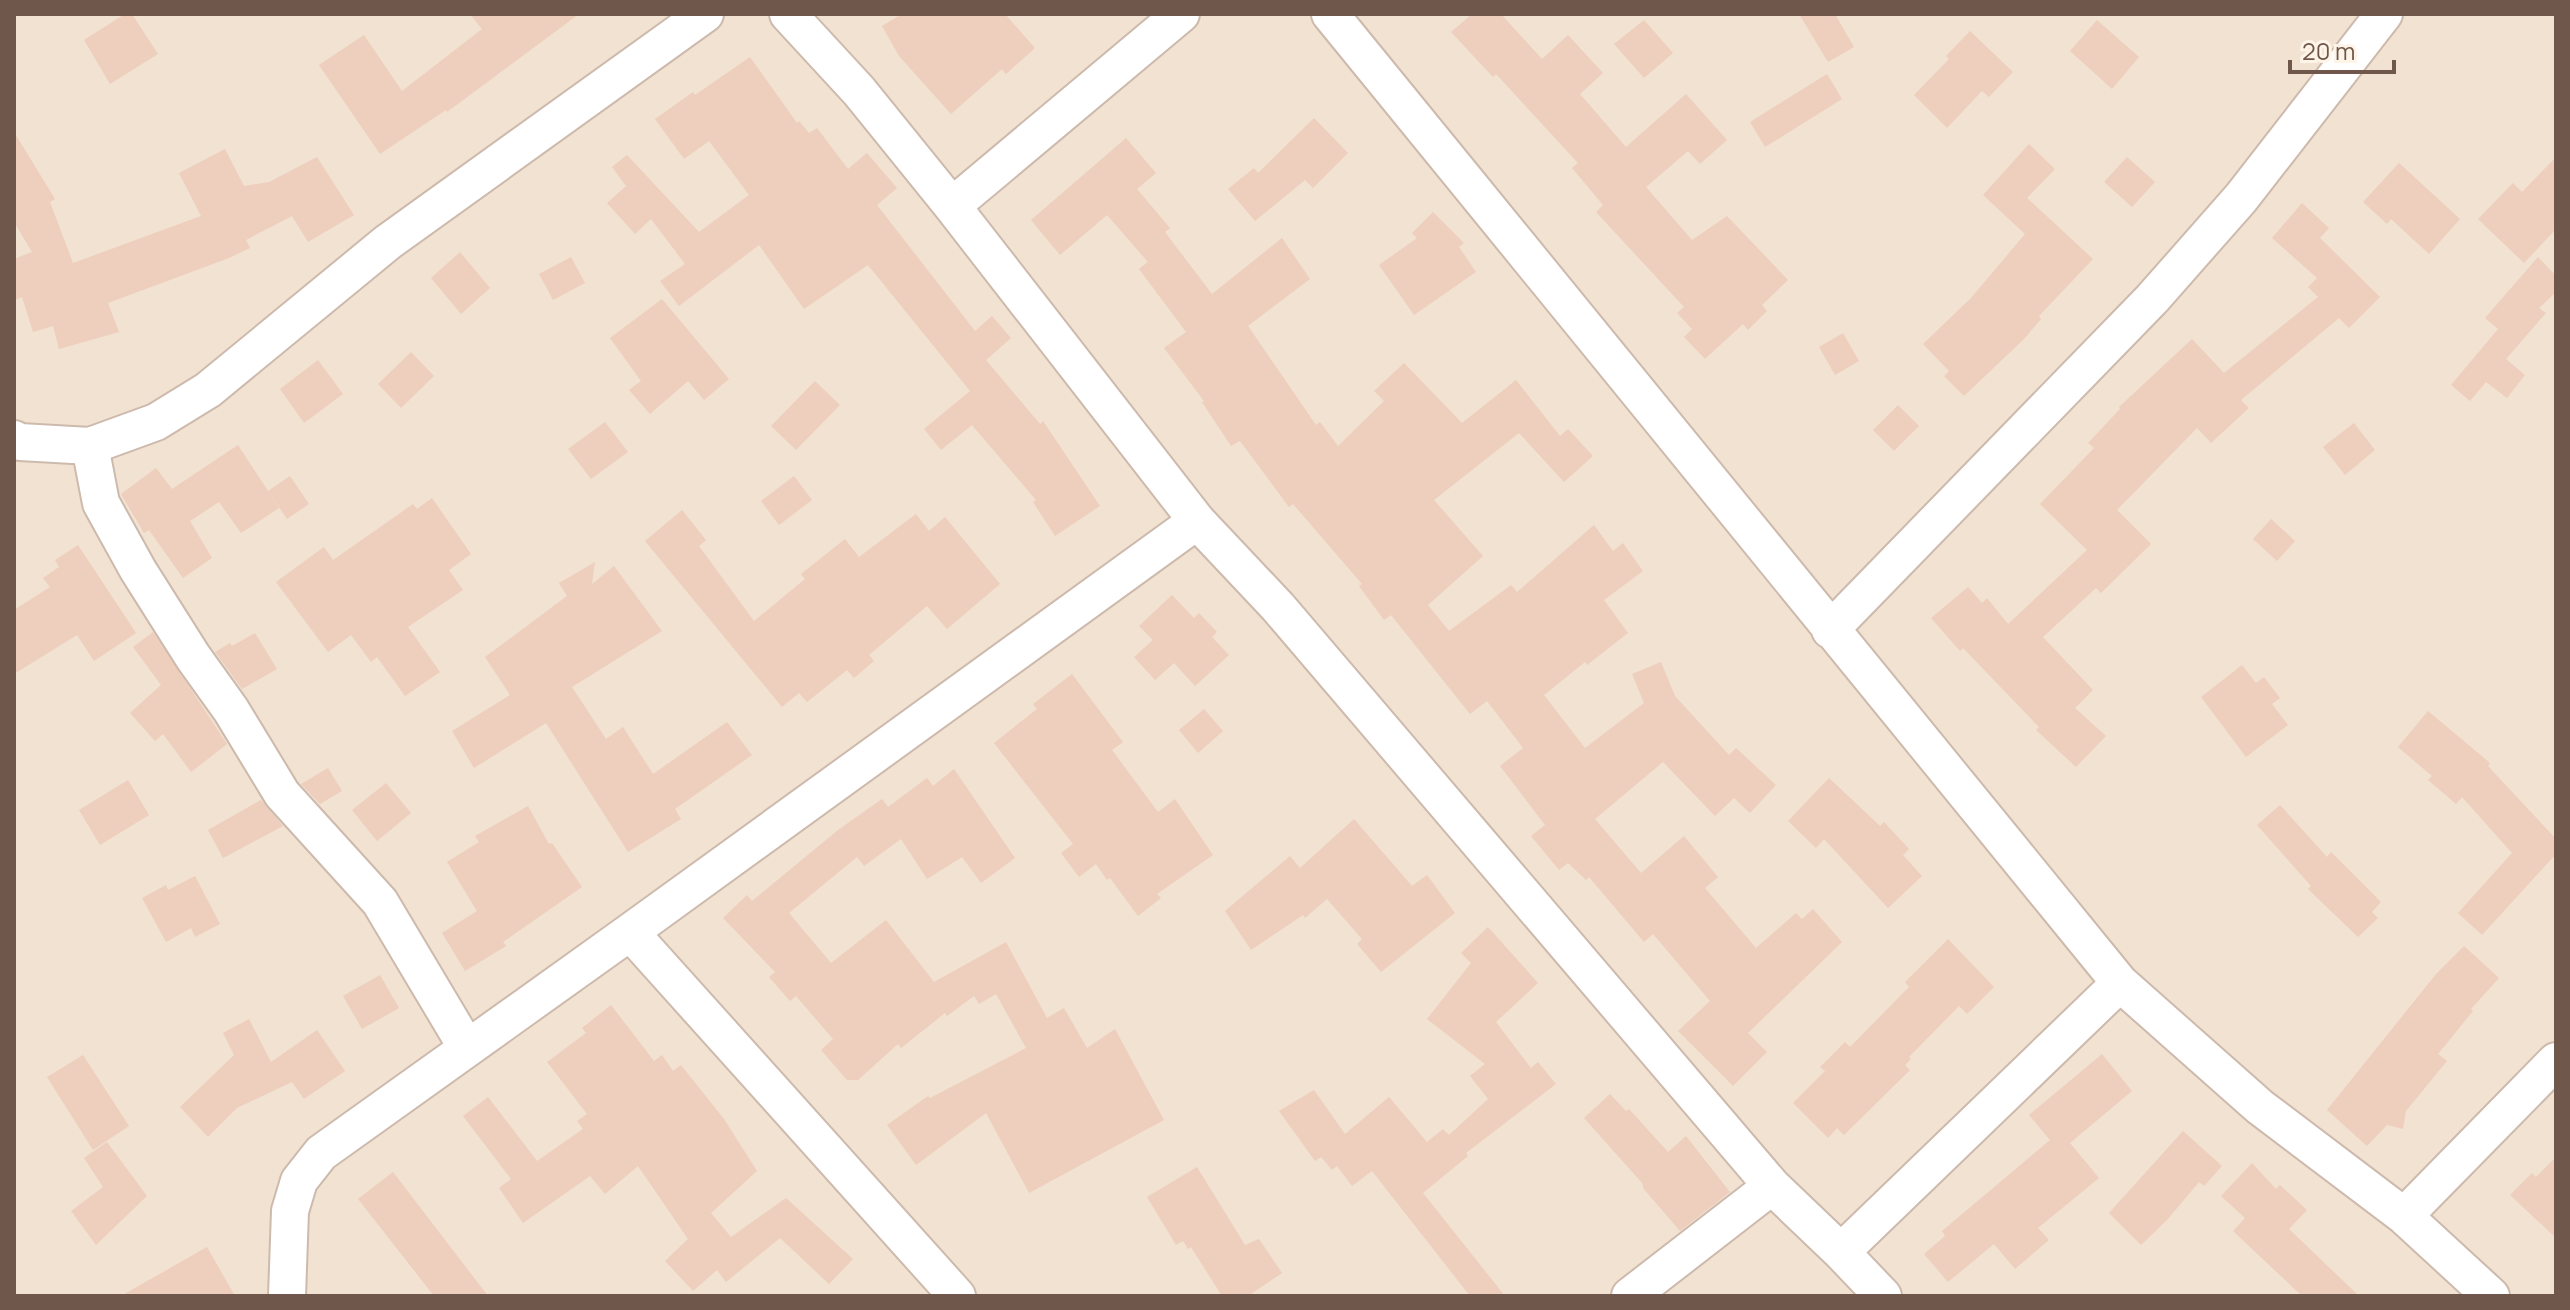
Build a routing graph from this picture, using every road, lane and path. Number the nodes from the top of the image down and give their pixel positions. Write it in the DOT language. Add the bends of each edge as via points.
graph roads {
  1 [pos="705,14"];
  2 [pos="788,14"];
  3 [pos="1181,14"];
  4 [pos="1330,14"];
  5 [pos="2384,14"];
  6 [pos="952,206"];
  7 [pos="14,439"];
  8 [pos="90,446"];
  9 [pos="1197,521"];
  10 [pos="1830,630"];
  11 [pos="630,932"];
  12 [pos="2120,983"];
  13 [pos="467,1048"];
  14 [pos="2556,1061"];
  15 [pos="1772,1186"];
  16 [pos="2404,1216"];
  17 [pos="1841,1252"];
  18 [pos="287,1296"];
  19 [pos="957,1296"];
  20 [pos="1630,1296"];
  21 [pos="1883,1296"];
  22 [pos="2491,1296"];
  1 -- 8 [label="street" via="388,242 208,390 156,422"];
  2 -- 6 [label="street"];
  3 -- 6 [label="street"];
  4 -- 10 [label="street"];
  5 -- 10 [label="street" via="2241,198 2152,299"];
  6 -- 9 [label="street"];
  7 -- 8 [label="street"];
  8 -- 13 [label="street" via="101,503 162,608 282,794 380,902"];
  9 -- 11 [label="street"];
  9 -- 15 [label="street" via="1288,619"];
  10 -- 12 [label="street"];
  11 -- 13 [label="street"];
  11 -- 19 [label="street"];
  12 -- 16 [label="street" via="2260,1107"];
  12 -- 17 [label="street"];
  13 -- 18 [label="street" via="321,1153 299,1181 290,1211"];
  14 -- 16 [label="street"];
  15 -- 17 [label="street"];
  15 -- 20 [label="street"];
  16 -- 22 [label="street"];
  17 -- 21 [label="street"];
}
